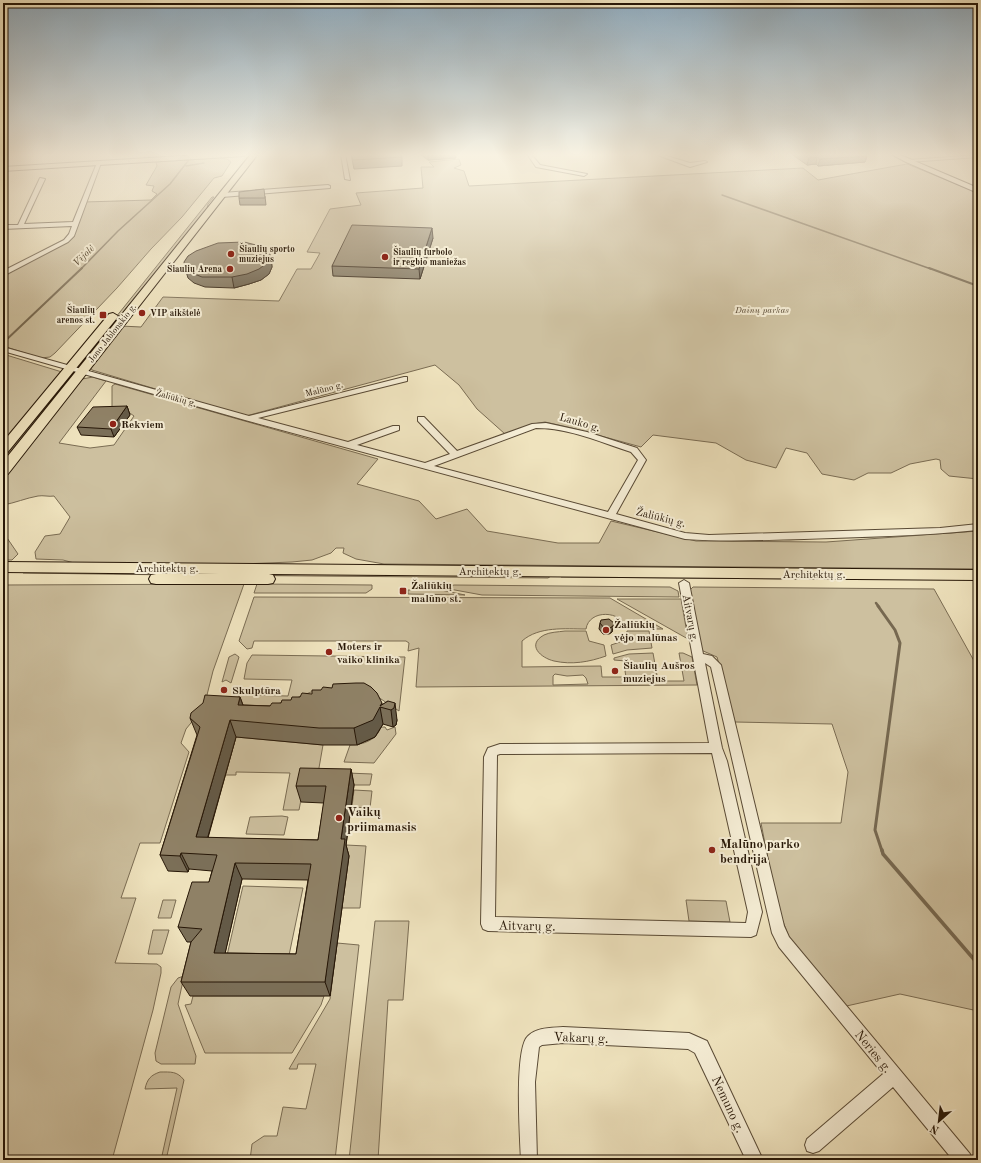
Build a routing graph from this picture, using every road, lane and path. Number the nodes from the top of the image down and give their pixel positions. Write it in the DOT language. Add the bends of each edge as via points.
graph roads {
  1 [pos="28,208"];
  2 [pos="81,208"];
  3 [pos="206,208"];
  4 [pos="207,208"];
  5 [pos="75,224"];
  6 [pos="20,226"];
  7 [pos="3,227"];
  8 [pos="3,274"];
  9 [pos="3,349"];
  10 [pos="70,368"];
  11 [pos="82,371"];
  12 [pos="404,379"];
  13 [pos="248,418"];
  14 [pos="420,419"];
  15 [pos="396,428"];
  16 [pos="348,445"];
  17 [pos="3,450"];
  18 [pos="456,454"];
  19 [pos="425,466"];
  20 [pos="3,470"];
  21 [pos="611,516"];
  22 [pos="978,527"];
  23 [pos="3,567"];
  24 [pos="14,574"];
  25 [pos="978,575"];
  26 [pos="555,576"];
  27 [pos="816,579"];
  28 [pos="684,583"];
  29 [pos="978,585"];
  30 [pos="698,658"];
  31 [pos="716,748"];
  32 [pos="701,1047"];
  33 [pos="893,1076"];
  34 [pos="813,1145"];
  35 [pos="529,1160"];
  36 [pos="755,1160"];
  37 [pos="964,1160"];
  1 -- 6 [label="street"];
  2 -- 5 [label="street"];
  3 -- 10 [label="main road, Jono Jablonskio g."];
  4 -- 11 [label="main road, Jono Jablonskio g."];
  5 -- 6 [label="street"];
  5 -- 8 [label="street" via="72,236 66,241"];
  6 -- 7 [label="street"];
  9 -- 10 [label="street, Žaliūkių g."];
  10 -- 11 [label="street, Žaliūkių g."];
  10 -- 17 [label="main road, Jono Jablonskio g."];
  11 -- 13 [label="street, Žaliūkių g."];
  11 -- 20 [label="main road, Jono Jablonskio g."];
  12 -- 13 [label="street, Malūno g."];
  13 -- 16 [label="street, Žaliūkių g."];
  14 -- 18 [label="street"];
  15 -- 16 [label="street"];
  16 -- 19 [label="street, Žaliūkių g."];
  18 -- 19 [label="street, Lauko g."];
  18 -- 21 [label="street, Lauko g." via="535,426 546,425 634,450 642,460"];
  19 -- 21 [label="street, Žaliūkių g."];
  21 -- 22 [label="street, Žaliūkių g." via="685,536 709,538 940,531"];
  23 -- 24 [label="main road, Architektų g."];
  24 -- 26 [label="main road, Architektų g."];
  25 -- 27 [label="main road, Architektų g."];
  26 -- 27 [label="main road, Architektų g."];
  26 -- 28 [label="main road, Architektų g."];
  27 -- 28 [label="main road, Architektų g."];
  27 -- 29 [label="main road, Architektų g."];
  28 -- 30 [label="street, Aitvarų g."];
  30 -- 31 [label="street, Aitvarų g."];
  30 -- 33 [label="street, Neries g." via="708,659 716,665 778,928 784,942"];
  31 -- 31 [label="street, Aitvarų g." via="492,752 488,924 751,930 755,912"];
  32 -- 35 [label="street, Vakarų g." via="689,1041 563,1035 539,1037 532,1042 528,1061"];
  32 -- 36 [label="street, Nemuno g."];
  33 -- 34 [label="street"];
  33 -- 37 [label="street, Neries g."];
}
